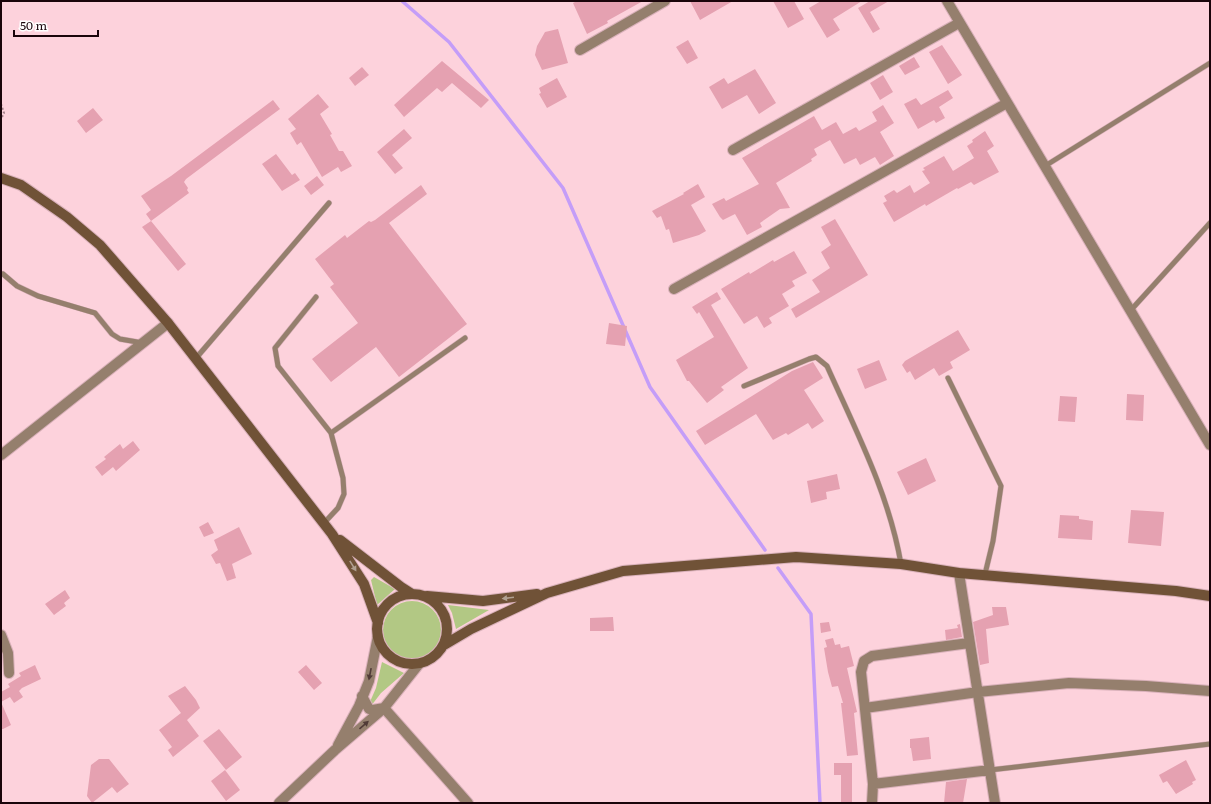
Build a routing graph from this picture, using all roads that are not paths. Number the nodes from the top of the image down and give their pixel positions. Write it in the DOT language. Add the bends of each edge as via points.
graph roads {
  1 [pos="665,1"];
  2 [pos="947,1"];
  3 [pos="958,23"];
  4 [pos="580,50"];
  5 [pos="1210,63"];
  6 [pos="1007,103"];
  7 [pos="733,150"];
  8 [pos="1045,166"];
  9 [pos="1,178"];
  10 [pos="329,203"];
  11 [pos="1210,222"];
  12 [pos="3,274"];
  13 [pos="674,289"];
  14 [pos="316,297"];
  15 [pos="1131,310"];
  16 [pos="168,323"];
  17 [pos="465,338"];
  18 [pos="143,343"];
  19 [pos="197,358"];
  20 [pos="948,378"];
  21 [pos="744,386"];
  22 [pos="331,432"];
  23 [pos="1210,445"];
  24 [pos="1,455"];
  25 [pos="324,523"];
  26 [pos="332,534"];
  27 [pos="901,564"];
  28 [pos="959,573"];
  29 [pos="985,574"];
  30 [pos="547,593"];
  31 [pos="412,594"];
  32 [pos="424,596"];
  33 [pos="1210,596"];
  34 [pos="378,623"];
  35 [pos="1,635"];
  36 [pos="378,636"];
  37 [pos="969,643"];
  38 [pos="444,645"];
  39 [pos="419,664"];
  40 [pos="9,673"];
  41 [pos="1210,691"];
  42 [pos="978,692"];
  43 [pos="362,696"];
  44 [pos="384,708"];
  45 [pos="865,708"];
  46 [pos="1210,744"];
  47 [pos="335,750"];
  48 [pos="990,770"];
  49 [pos="872,784"];
  50 [pos="279,803"];
  51 [pos="468,803"];
  52 [pos="872,803"];
  53 [pos="994,803"];
  1 -- 4 [label="street"];
  2 -- 3 [label="street"];
  3 -- 6 [label="street"];
  3 -- 7 [label="street"];
  5 -- 8 [label="lane"];
  6 -- 8 [label="street"];
  6 -- 13 [label="street"];
  8 -- 15 [label="street"];
  9 -- 16 [label="main road" via="21,185 67,217 100,245"];
  10 -- 19 [label="lane"];
  11 -- 15 [label="lane"];
  12 -- 18 [label="lane" via="17,286 38,296 95,313 112,334 120,339"];
  14 -- 22 [label="lane" via="275,348 278,366"];
  15 -- 23 [label="street"];
  16 -- 18 [label="street"];
  16 -- 19 [label="main road"];
  17 -- 22 [label="lane"];
  18 -- 24 [label="street"];
  19 -- 25 [label="main road"];
  20 -- 29 [label="lane" via="1001,486"];
  21 -- 27 [label="lane" via="816,357 827,366 880,484 895,533"];
  22 -- 25 [label="lane" via="343,478 344,494 338,508"];
  25 -- 26 [label="main road"];
  26 -- 31 [label="main road"];
  26 -- 34 [label="main road, one-way" via="364,584"];
  27 -- 28 [label="main road"];
  27 -- 30 [label="main road" via="796,557 631,571"];
  28 -- 29 [label="main road"];
  28 -- 37 [label="street"];
  29 -- 33 [label="main road"];
  30 -- 32 [label="main road, one-way" via="483,601"];
  30 -- 38 [label="main road" via="470,629"];
  31 -- 32 [label="main road"];
  31 -- 34 [label="main road" via="400,596 390,602"];
  32 -- 38 [label="main road" via="438,606 447,622 448,634"];
  34 -- 36 [label="main road"];
  35 -- 40 [label="street" via="8,653"];
  36 -- 39 [label="main road" via="381,646 397,662"];
  36 -- 43 [label="street, one-way" via="369,681"];
  37 -- 42 [label="street"];
  37 -- 45 [label="street" via="872,656 864,661 861,672"];
  38 -- 39 [label="main road" via="429,661"];
  39 -- 44 [label="street"];
  41 -- 42 [label="street" via="1069,683"];
  42 -- 45 [label="street"];
  42 -- 48 [label="street"];
  43 -- 44 [label="street" via="369,709"];
  43 -- 47 [label="street"];
  47 -- 44 [label="street, one-way"];
  44 -- 51 [label="street"];
  45 -- 49 [label="street"];
  46 -- 48 [label="lane"];
  47 -- 50 [label="street"];
  48 -- 49 [label="street"];
  48 -- 53 [label="street"];
  49 -- 52 [label="street"];
}
